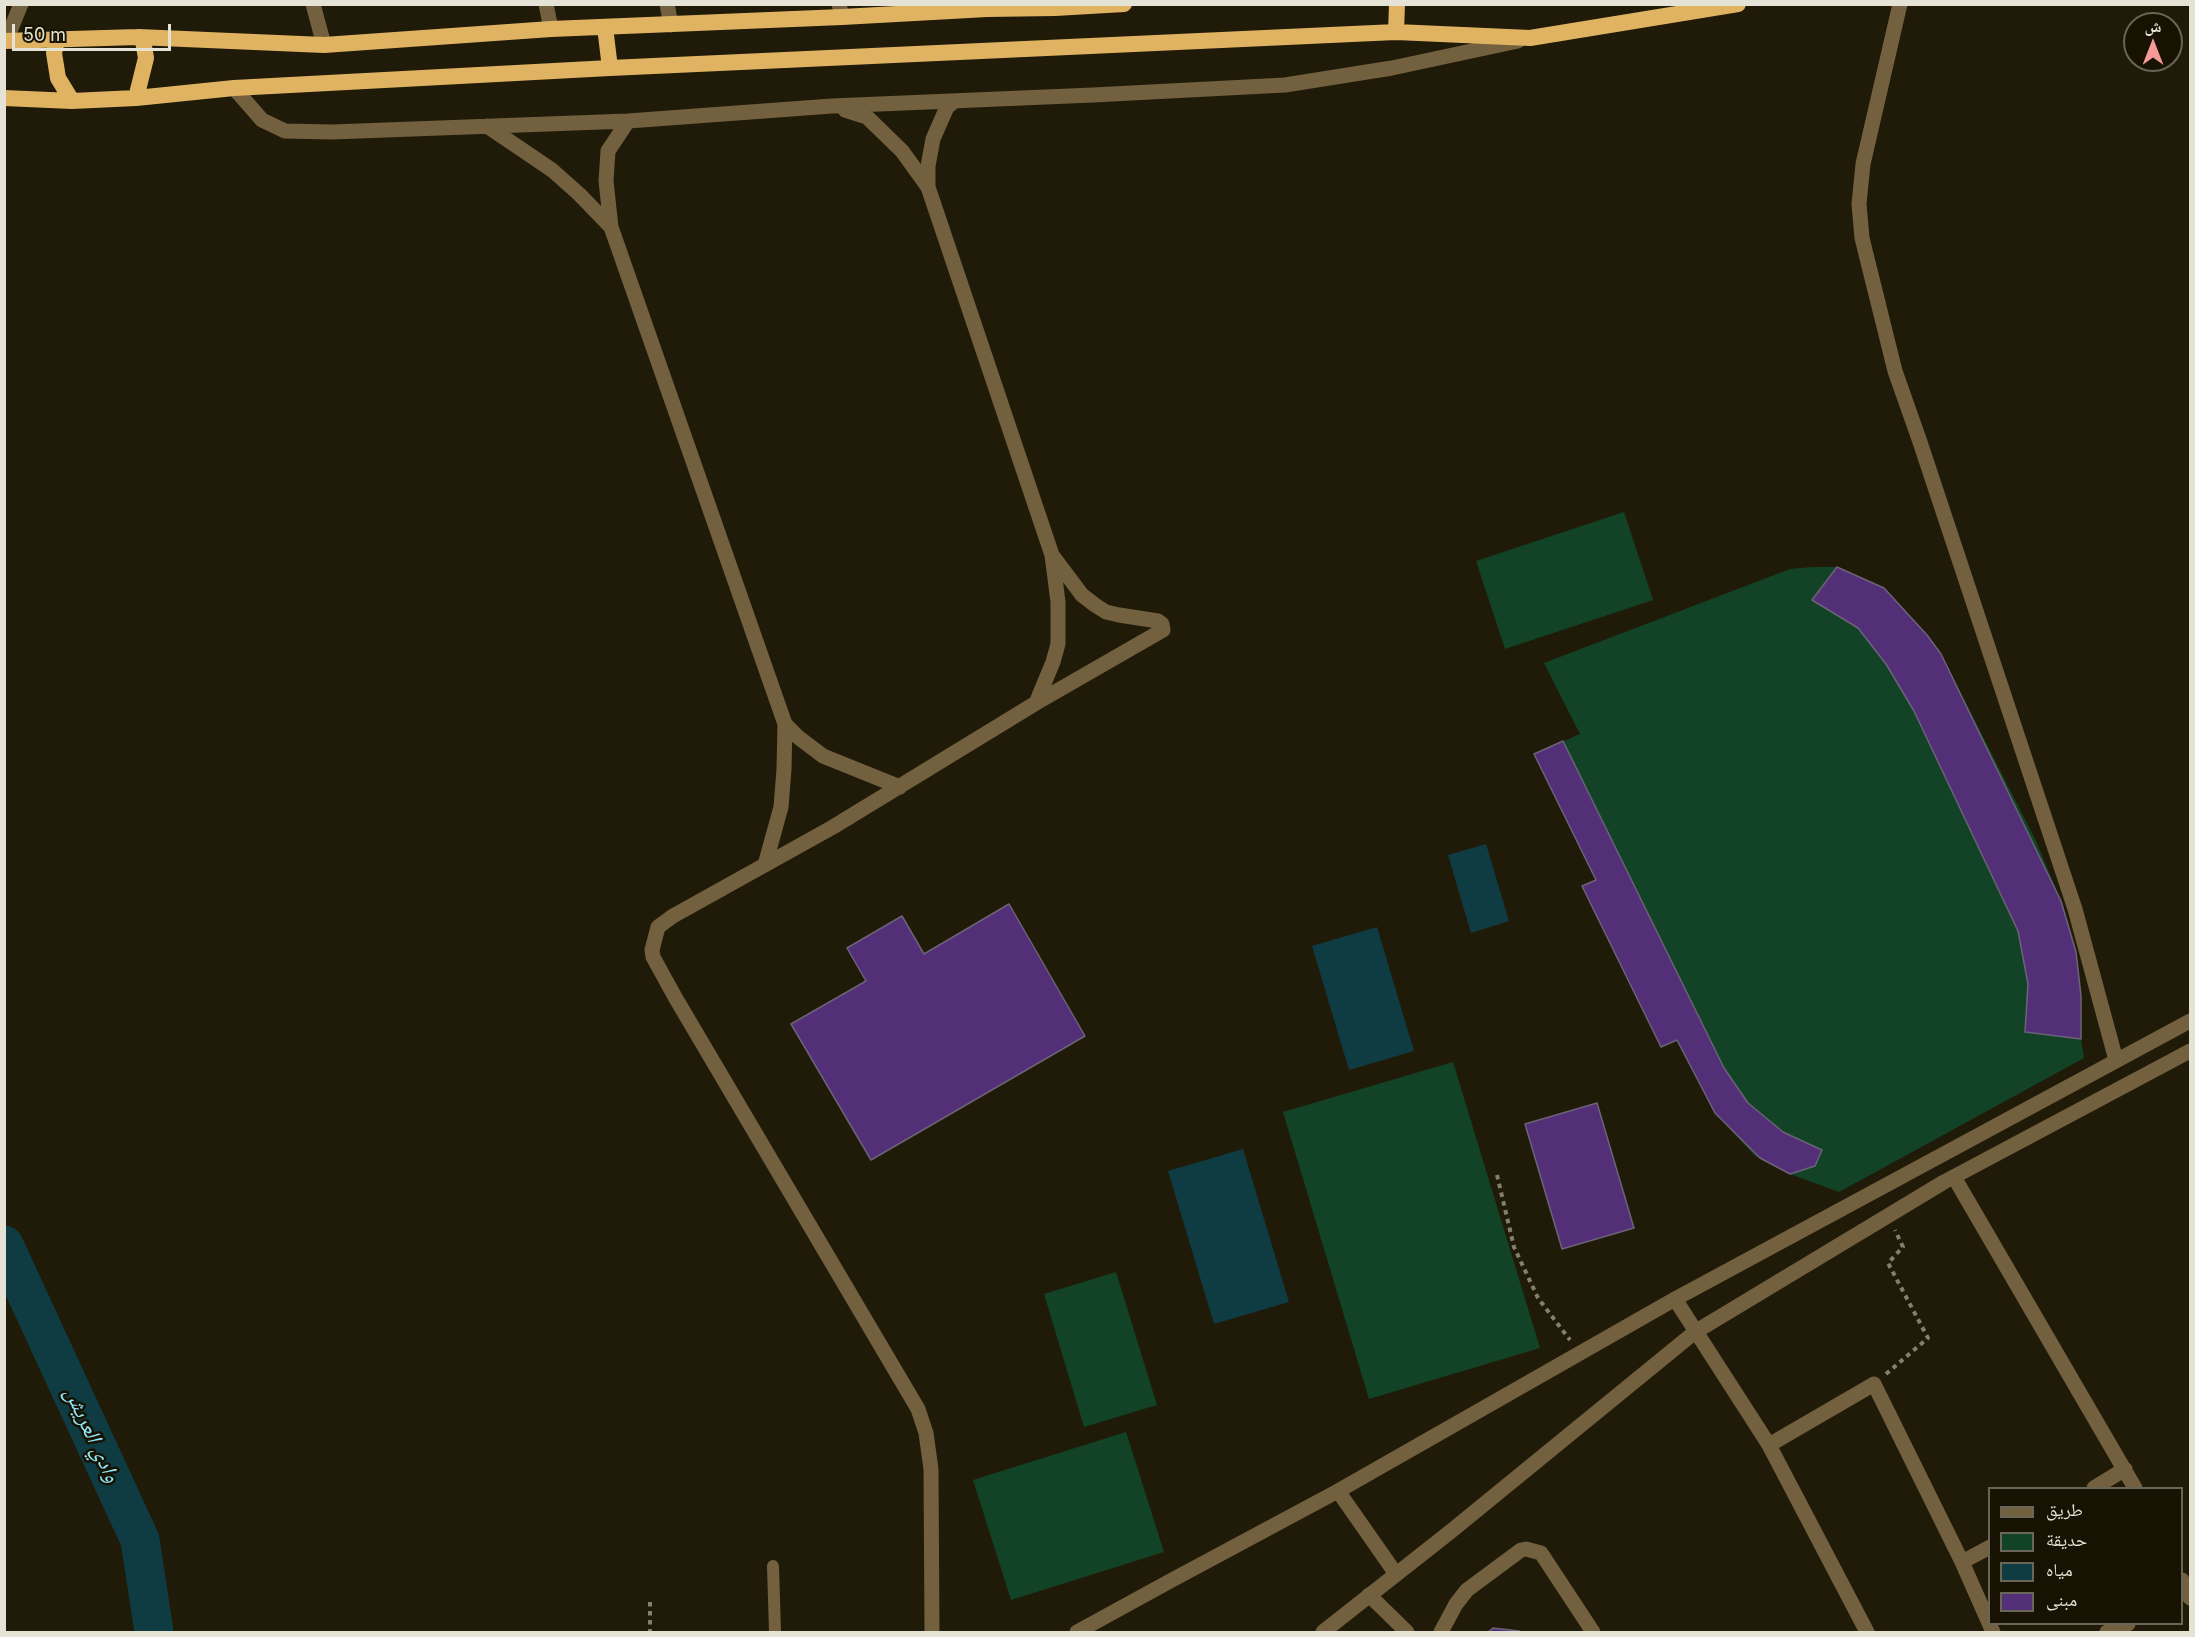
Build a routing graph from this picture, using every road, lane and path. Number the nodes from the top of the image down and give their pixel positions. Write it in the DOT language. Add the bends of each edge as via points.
graph roads {
  1 [pos="21,4"];
  2 [pos="313,4"];
  3 [pos="546,4"];
  4 [pos="667,4"];
  5 [pos="1124,4"];
  6 [pos="1397,4"];
  7 [pos="1738,4"];
  8 [pos="1900,4"];
  9 [pos="1055,6"];
  10 [pos="986,7"];
  11 [pos="840,11"];
  12 [pos="671,25"];
  13 [pos="605,27"];
  14 [pos="551,29"];
  15 [pos="1396,32"];
  16 [pos="138,37"];
  17 [pos="1530,38"];
  18 [pos="5,41"];
  19 [pos="57,41"];
  20 [pos="324,45"];
  21 [pos="610,68"];
  22 [pos="234,88"];
  23 [pos="4,98"];
  24 [pos="136,98"];
  25 [pos="72,101"];
  26 [pos="955,101"];
  27 [pos="832,106"];
  28 [pos="628,121"];
  29 [pos="487,126"];
  30 [pos="928,187"];
  31 [pos="611,227"];
  32 [pos="1052,555"];
  33 [pos="1036,703"];
  34 [pos="785,724"];
  35 [pos="900,788"];
  36 [pos="765,865"];
  37 [pos="2190,1021"];
  38 [pos="2190,1051"];
  39 [pos="2116,1060"];
  40 [pos="1497,1175"];
  41 [pos="1954,1177"];
  42 [pos="1889,1215"];
  43 [pos="1675,1299"];
  44 [pos="1695,1332"];
  45 [pos="1579,1352"];
  46 [pos="1874,1384"];
  47 [pos="1769,1445"];
  48 [pos="2125,1469"];
  49 [pos="2096,1487"];
  50 [pos="2134,1487"];
  51 [pos="1338,1491"];
  52 [pos="1988,1548"];
  53 [pos="1962,1562"];
  54 [pos="773,1566"];
  55 [pos="1396,1574"];
  56 [pos="1369,1595"];
  57 [pos="650,1602"];
  58 [pos="1988,1621"];
  59 [pos="2123,1625"];
  60 [pos="650,1632"];
  61 [pos="775,1632"];
  62 [pos="932,1632"];
  63 [pos="1077,1632"];
  64 [pos="1323,1632"];
  65 [pos="1407,1632"];
  66 [pos="1441,1632"];
  67 [pos="1593,1632"];
  68 [pos="1867,1632"];
  69 [pos="2107,1632"];
  1 -- 18 [label="street"];
  2 -- 20 [label="street"];
  3 -- 14 [label="street"];
  4 -- 12 [label="street"];
  5 -- 9 [label="highway"];
  6 -- 15 [label="highway"];
  7 -- 17 [label="highway"];
  8 -- 39 [label="street" via="1863,164 1859,204 1862,238 1895,371 2072,898"];
  9 -- 10 [label="highway"];
  10 -- 11 [label="highway"];
  11 -- 12 [label="highway"];
  12 -- 13 [label="highway"];
  13 -- 14 [label="highway"];
  13 -- 21 [label="highway"];
  14 -- 20 [label="highway"];
  15 -- 17 [label="highway"];
  15 -- 21 [label="highway"];
  16 -- 19 [label="highway"];
  16 -- 20 [label="highway"];
  16 -- 24 [label="highway" via="143,41 146,58"];
  17 -- 26 [label="street" via="1392,68 1285,84"];
  18 -- 19 [label="highway"];
  19 -- 25 [label="highway" via="54,53 58,78"];
  21 -- 22 [label="highway"];
  22 -- 24 [label="highway"];
  22 -- 29 [label="street" via="262,120 285,131"];
  23 -- 25 [label="highway"];
  24 -- 25 [label="highway"];
  26 -- 27 [label="street"];
  26 -- 30 [label="street" via="947,107 933,139"];
  27 -- 28 [label="street"];
  27 -- 30 [label="street" via="867,117 902,151"];
  28 -- 29 [label="street"];
  28 -- 31 [label="street" via="608,151 606,181"];
  29 -- 31 [label="street" via="552,170"];
  30 -- 32 [label="street"];
  31 -- 34 [label="street"];
  32 -- 33 [label="street" via="1058,644"];
  32 -- 33 [label="street" via="1082,595 1095,605 1112,614 1158,621 1163,630"];
  33 -- 35 [label="street"];
  34 -- 35 [label="street" via="823,756"];
  34 -- 36 [label="street" via="781,807"];
  35 -- 36 [label="street"];
  36 -- 62 [label="street" via="658,927 653,957 918,1409 931,1469"];
  37 -- 39 [label="street"];
  38 -- 41 [label="street"];
  39 -- 43 [label="street"];
  40 -- 45 [label="path" via="1514,1248 1538,1298"];
  41 -- 42 [label="street"];
  41 -- 48 [label="street"];
  42 -- 44 [label="street"];
  42 -- 46 [label="path" via="1903,1248 1888,1263 1928,1338"];
  43 -- 44 [label="street"];
  43 -- 45 [label="street"];
  44 -- 47 [label="street"];
  44 -- 55 [label="street"];
  45 -- 51 [label="street"];
  46 -- 47 [label="street"];
  46 -- 53 [label="street"];
  47 -- 68 [label="street"];
  48 -- 49 [label="street"];
  48 -- 50 [label="street"];
  51 -- 55 [label="street"];
  51 -- 63 [label="street"];
  52 -- 53 [label="street"];
  53 -- 58 [label="street"];
  54 -- 61 [label="lane"];
  55 -- 56 [label="street"];
  56 -- 64 [label="street"];
  56 -- 65 [label="street"];
  57 -- 60 [label="path"];
  59 -- 69 [label="street"];
  66 -- 67 [label="street" via="1467,1590 1526,1548 1541,1553"];
}
